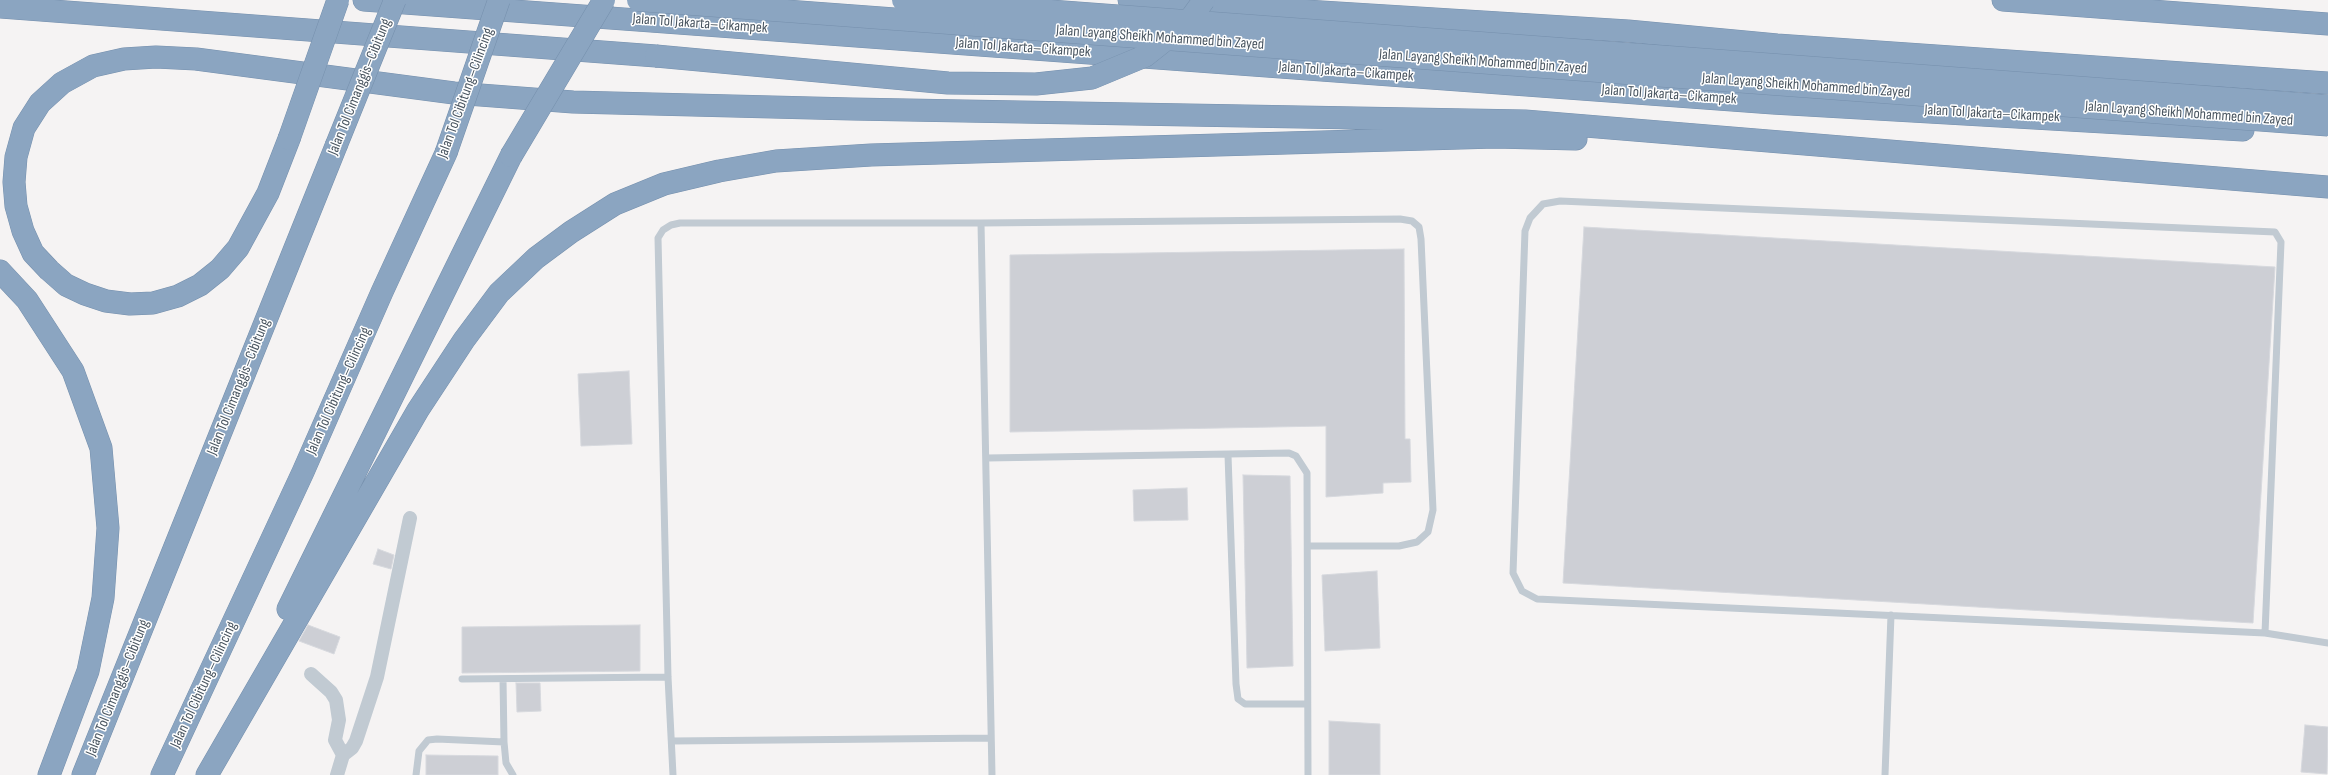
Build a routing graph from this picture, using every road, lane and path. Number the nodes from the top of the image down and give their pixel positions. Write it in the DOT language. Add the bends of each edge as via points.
graph roads {
  1 [pos="338,0"];
  2 [pos="364,0"];
  3 [pos="395,0"];
  4 [pos="500,0"];
  5 [pos="604,0"];
  6 [pos="638,0"];
  7 [pos="903,0"];
  8 [pos="1129,0"];
  9 [pos="1204,0"];
  10 [pos="2002,0"];
  11 [pos="0,7"];
  12 [pos="2328,24"];
  13 [pos="2328,83"];
  14 [pos="2328,106"];
  15 [pos="2328,124"];
  16 [pos="2328,136"];
  17 [pos="1771,142"];
  18 [pos="2328,186"];
  19 [pos="981,223"];
  20 [pos="0,271"];
  21 [pos="0,281"];
  22 [pos="28,300"];
  23 [pos="1228,455"];
  24 [pos="987,458"];
  25 [pos="410,518"];
  26 [pos="1308,546"];
  27 [pos="1891,615"];
  28 [pos="2265,633"];
  29 [pos="2328,643"];
  30 [pos="311,674"];
  31 [pos="668,676"];
  32 [pos="462,679"];
  33 [pos="503,679"];
  34 [pos="1307,704"];
  35 [pos="991,738"];
  36 [pos="672,741"];
  37 [pos="504,742"];
  38 [pos="343,755"];
  39 [pos="49,775"];
  40 [pos="83,775"];
  41 [pos="162,775"];
  42 [pos="207,775"];
  43 [pos="337,775"];
  44 [pos="416,775"];
  45 [pos="512,775"];
  46 [pos="673,775"];
  47 [pos="992,775"];
  48 [pos="1308,775"];
  49 [pos="1885,775"];
  1 -- 17 [label="highway, bridge" via="289,139 268,193 238,248 220,269 200,285 178,296 153,303 130,304 106,301 66,285 33,253 16,206 14,182 16,157 24,128 40,104 62,83 93,66 124,59 156,57 212,61 454,93 573,102 1525,121"];
  2 -- 16 [label="highway, Jalan Tol Jakarta–Cikampek" via="1773,103 2125,121"];
  3 -- 40 [label="highway, Jalan Tol Cimanggis–Cibitung, bridge"];
  4 -- 41 [label="highway, Jalan Tol Cibitung–Cilincing, bridge" via="446,153 303,472"];
  5 -- 42 [label="highway, bridge" via="511,156"];
  6 -- 15 [label="highway, Jalan Layang Sheikh Mohammed bin Zayed, bridge"];
  7 -- 14 [label="highway, Jalan Layang Sheikh Mohammed bin Zayed, bridge"];
  8 -- 13 [label="highway" via="1628,31 1777,45"];
  9 -- 11 [label="highway, bridge" via="1188,22 1145,56 1092,78 1036,84 948,82 656,56"];
  10 -- 12 [label="highway"];
  17 -- 18 [label="highway"];
  17 -- 42 [label="highway" via="1495,137 871,155 776,161 719,170 664,184 615,204 571,232 536,258 499,293 464,340 418,410"];
  19 -- 24 [label="lane"];
  19 -- 26 [label="lane" via="1400,219 1412,221 1419,227 1433,510 1428,532 1417,542 1399,546"];
  19 -- 31 [label="lane" via="680,223 663,230 658,238"];
  20 -- 22 [label="highway"];
  21 -- 22 [label="highway"];
  22 -- 39 [label="highway" via="73,371 101,448 108,528 103,598 88,671"];
  23 -- 24 [label="lane"];
  23 -- 26 [label="lane" via="1289,453 1296,456 1307,473"];
  23 -- 34 [label="lane" via="1238,699 1245,704"];
  24 -- 35 [label="lane"];
  25 -- 38 [label="street" via="377,677 356,741"];
  26 -- 34 [label="lane"];
  27 -- 28 [label="lane"];
  27 -- 28 [label="lane" via="1537,599 1522,591 1513,573 1525,231 1530,218 1543,204 1568,202 2275,232 2281,242"];
  27 -- 49 [label="lane"];
  28 -- 29 [label="lane"];
  30 -- 38 [label="street" via="336,700 339,720 335,740"];
  31 -- 33 [label="lane"];
  31 -- 36 [label="lane"];
  32 -- 33 [label="lane"];
  33 -- 37 [label="lane"];
  34 -- 48 [label="lane"];
  35 -- 36 [label="lane"];
  35 -- 47 [label="lane"];
  36 -- 46 [label="lane"];
  37 -- 44 [label="lane" via="428,740 419,751"];
  37 -- 45 [label="lane" via="506,763"];
  38 -- 43 [label="street"];
}
